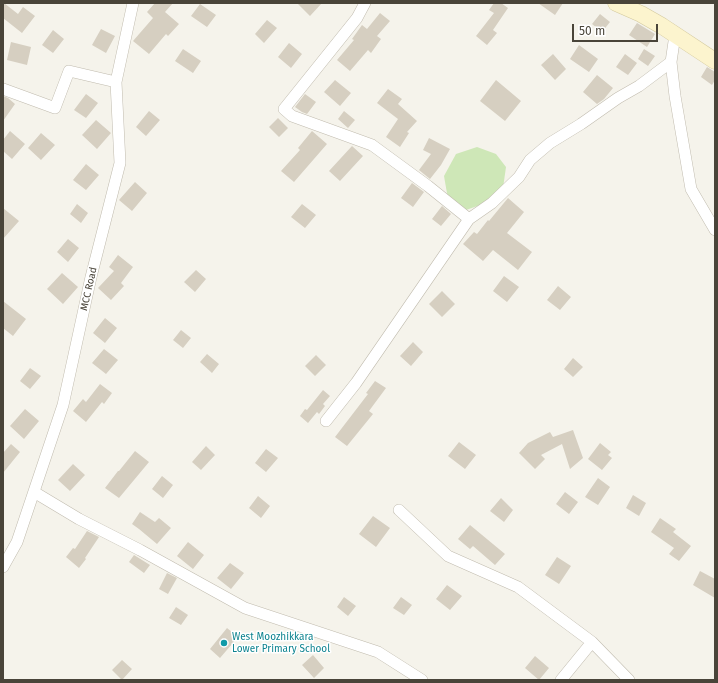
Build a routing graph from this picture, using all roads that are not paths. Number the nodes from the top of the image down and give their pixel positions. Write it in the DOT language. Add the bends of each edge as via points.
graph roads {
  1 [pos="133,3"];
  2 [pos="365,3"];
  3 [pos="616,3"];
  4 [pos="675,35"];
  5 [pos="715,61"];
  6 [pos="671,62"];
  7 [pos="116,82"];
  8 [pos="3,89"];
  9 [pos="469,219"];
  10 [pos="715,230"];
  11 [pos="326,421"];
  12 [pos="34,492"];
  13 [pos="399,510"];
  14 [pos="3,567"];
  15 [pos="592,642"];
  16 [pos="422,680"];
  17 [pos="561,680"];
  18 [pos="629,680"];
  1 -- 7 [label="street, MCC Road"];
  2 -- 9 [label="street" via="284,109 292,116 372,145"];
  3 -- 4 [label="main road" via="641,14"];
  4 -- 5 [label="main road"];
  4 -- 6 [label="street"];
  6 -- 9 [label="street" via="550,144 530,160 519,177 492,203"];
  6 -- 10 [label="street" via="674,96 691,188"];
  7 -- 8 [label="street" via="69,70 55,108"];
  7 -- 12 [label="street, MCC Road" via="120,163 91,277 63,405"];
  9 -- 11 [label="street" via="356,383"];
  12 -- 14 [label="street, MCC Road" via="17,542"];
  12 -- 16 [label="street" via="245,608 378,652"];
  13 -- 15 [label="street" via="448,556 518,587"];
  15 -- 17 [label="street"];
  15 -- 18 [label="street"];
}
